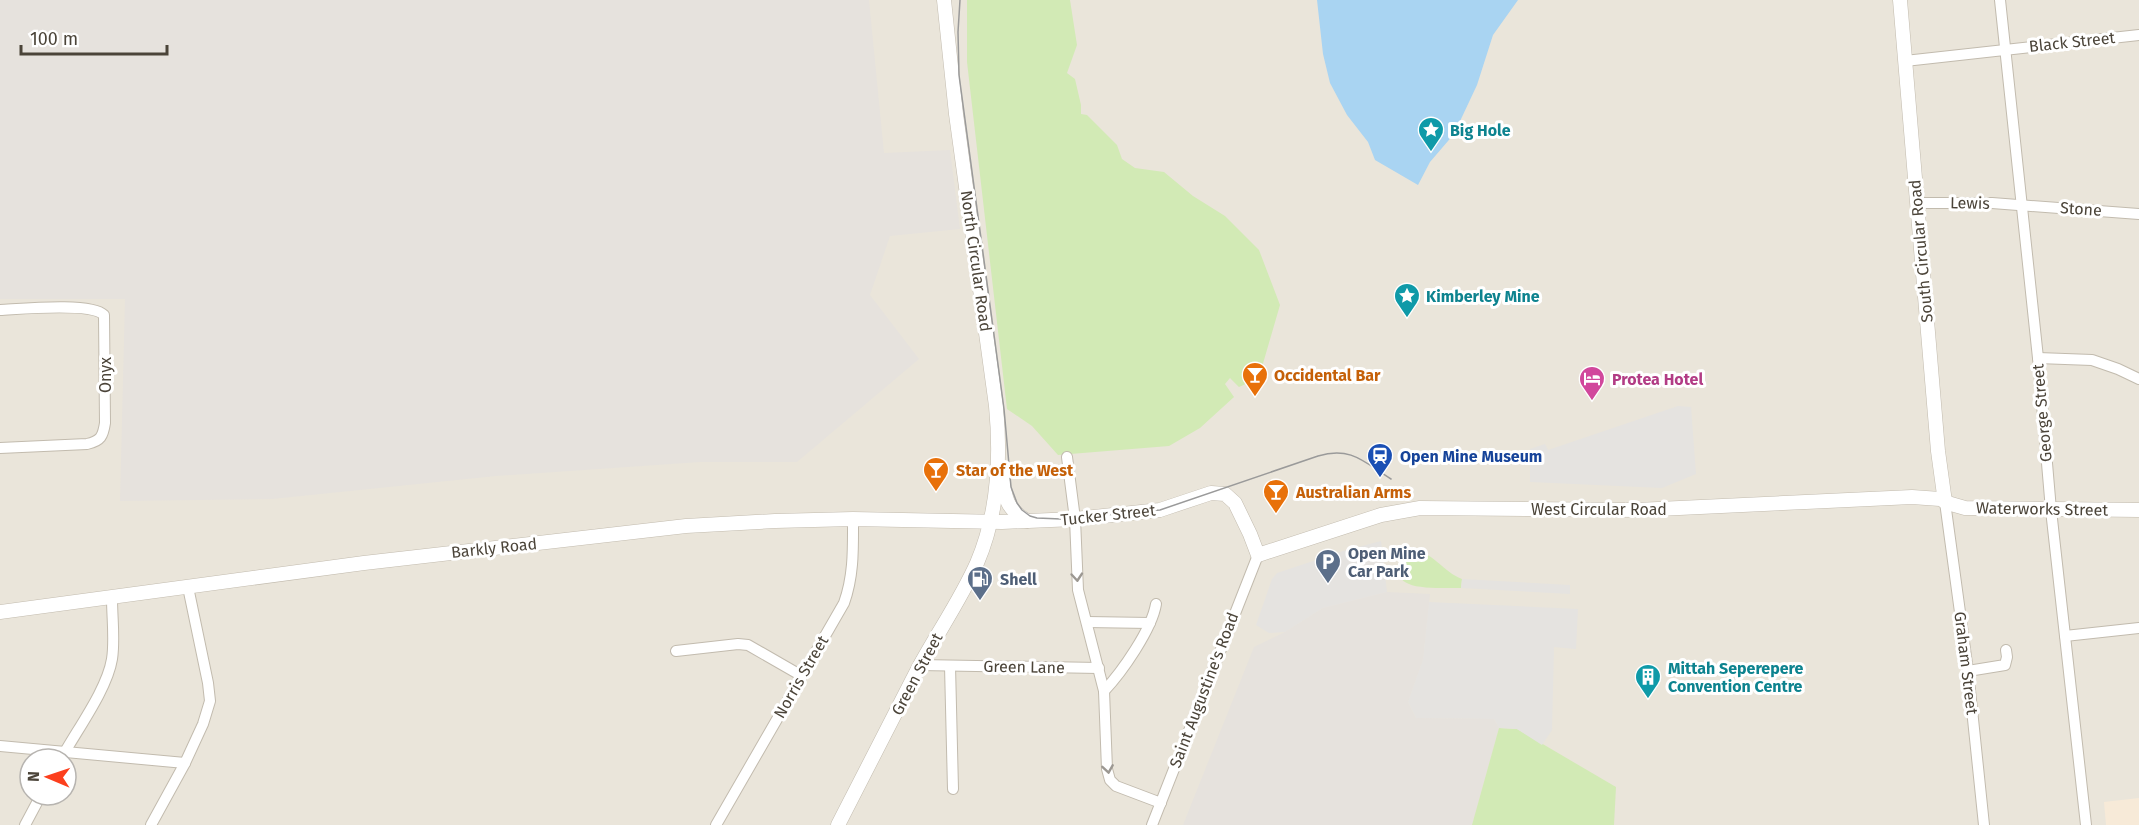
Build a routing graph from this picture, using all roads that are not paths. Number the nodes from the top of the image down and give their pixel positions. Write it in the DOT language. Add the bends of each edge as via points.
graph roads {
  1 [pos="944,0"];
  2 [pos="1900,0"];
  3 [pos="2000,0"];
  4 [pos="2139,35"];
  5 [pos="2005,50"];
  6 [pos="1905,61"];
  7 [pos="1917,202"];
  8 [pos="2022,205"];
  9 [pos="2139,214"];
  10 [pos="0,310"];
  11 [pos="2038,358"];
  12 [pos="2139,379"];
  13 [pos="998,431"];
  14 [pos="0,448"];
  15 [pos="1067,457"];
  16 [pos="1945,502"];
  17 [pos="2051,510"];
  18 [pos="2139,510"];
  19 [pos="854,519"];
  20 [pos="1075,519"];
  21 [pos="1027,521"];
  22 [pos="990,522"];
  23 [pos="1258,555"];
  24 [pos="188,587"];
  25 [pos="111,598"];
  26 [pos="1156,604"];
  27 [pos="0,612"];
  28 [pos="1087,622"];
  29 [pos="1150,623"];
  30 [pos="2139,628"];
  31 [pos="2066,636"];
  32 [pos="2006,650"];
  33 [pos="676,651"];
  34 [pos="920,665"];
  35 [pos="950,666"];
  36 [pos="1099,669"];
  37 [pos="1968,671"];
  38 [pos="802,676"];
  39 [pos="1104,692"];
  40 [pos="0,746"];
  41 [pos="68,747"];
  42 [pos="18,749"];
  43 [pos="78,756"];
  44 [pos="185,763"];
  45 [pos="952,789"];
  46 [pos="1161,803"];
  47 [pos="35,807"];
  48 [pos="25,825"];
  49 [pos="151,825"];
  50 [pos="716,825"];
  51 [pos="838,825"];
  52 [pos="1152,825"];
  53 [pos="1984,825"];
  54 [pos="2086,825"];
  1 -- 13 [label="street, North Circular Road"];
  2 -- 6 [label="street, South Circular Road"];
  3 -- 5 [label="street, George Street"];
  4 -- 5 [label="street, Black Street"];
  5 -- 6 [label="street, Black Street"];
  5 -- 8 [label="street, George Street"];
  6 -- 7 [label="street, South Circular Road"];
  7 -- 8 [label="street, Lewis"];
  7 -- 16 [label="street, South Circular Road"];
  8 -- 9 [label="street, Stone"];
  8 -- 11 [label="street, George Street"];
  10 -- 14 [label="street, Onyx" via="99,310 104,315 106,334 105,423 98,442"];
  11 -- 12 [label="street" via="2092,360"];
  11 -- 17 [label="street, George Street"];
  13 -- 21 [label="street" via="1005,498 1010,508"];
  13 -- 22 [label="street, North Circular Road"];
  15 -- 20 [label="street"];
  16 -- 17 [label="street, Waterworks Street" via="1965,508"];
  16 -- 23 [label="street, West Circular Road" via="1912,496 1637,510 1420,508 1381,515"];
  16 -- 37 [label="street, Graham Street"];
  17 -- 18 [label="street, Waterworks Street"];
  17 -- 31 [label="street, George Street"];
  19 -- 22 [label="street, Barkly Road"];
  19 -- 24 [label="street, Barkly Road" via="686,526"];
  19 -- 38 [label="street, Norris Street" via="850,586"];
  20 -- 21 [label="street, Tucker Street"];
  20 -- 23 [label="street, Tucker Street" via="1160,510 1219,493 1228,496 1239,509"];
  20 -- 28 [label="street, one-way" via="1078,590"];
  21 -- 22 [label="street, Tucker Street"];
  22 -- 34 [label="street, Green Street" via="976,565"];
  23 -- 46 [label="street, Saint Augustine's Road"];
  24 -- 25 [label="street, Barkly Road"];
  24 -- 44 [label="street" via="210,701"];
  25 -- 27 [label="street, Barkly Road"];
  25 -- 41 [label="street" via="113,641 109,669"];
  26 -- 29 [label="street"];
  28 -- 29 [label="street"];
  28 -- 36 [label="street"];
  29 -- 39 [label="street" via="1121,672"];
  30 -- 31 [label="street"];
  31 -- 54 [label="street, George Street"];
  32 -- 37 [label="street" via="2005,664"];
  33 -- 38 [label="street" via="748,645"];
  34 -- 35 [label="street, Green Lane"];
  34 -- 51 [label="street, Green Street"];
  35 -- 36 [label="street, Green Lane"];
  35 -- 45 [label="street"];
  36 -- 39 [label="street"];
  37 -- 53 [label="street, Graham Street"];
  38 -- 50 [label="street, Norris Street"];
  39 -- 46 [label="street, one-way" via="1110,780 1116,786"];
  40 -- 42 [label="street"];
  43 -- 44 [label="street"];
  44 -- 49 [label="street"];
  46 -- 52 [label="street, Saint Augustine's Road"];
  47 -- 48 [label="street"];
}
